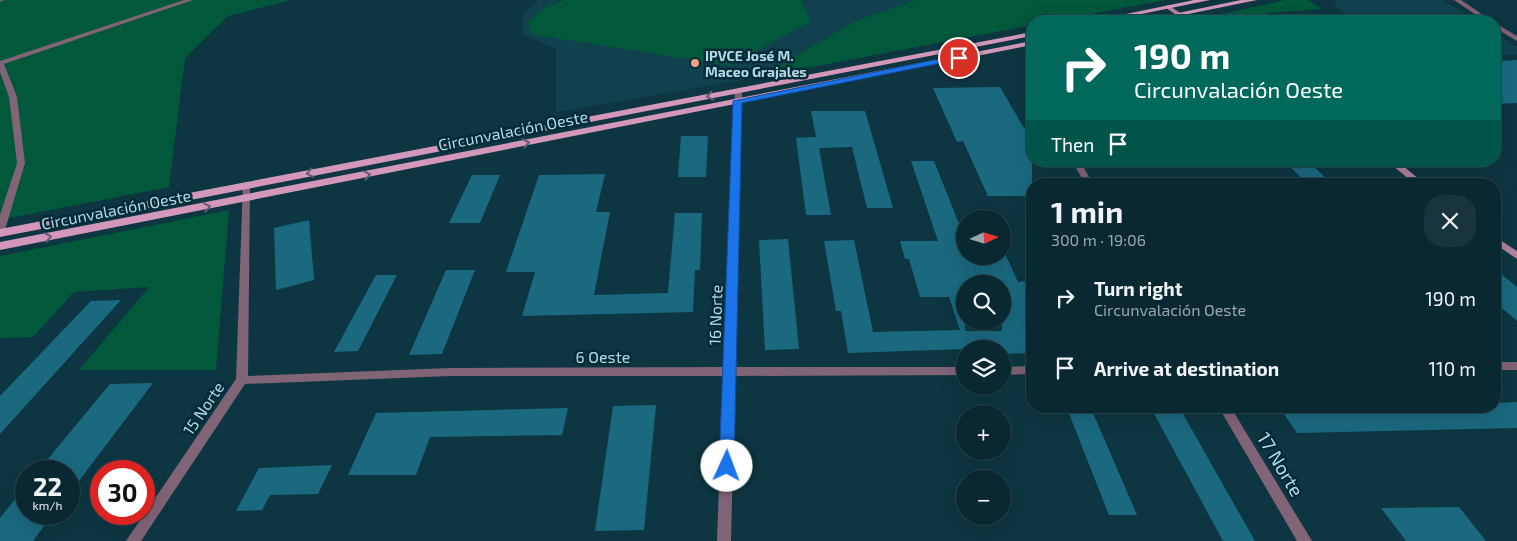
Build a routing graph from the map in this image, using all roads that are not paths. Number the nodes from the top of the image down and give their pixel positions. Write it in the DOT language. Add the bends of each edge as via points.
graph roads {
  1 [pos="190,0"];
  2 [pos="1206,0"];
  3 [pos="1253,0"];
  4 [pos="1456,0"];
  5 [pos="1168,7"];
  6 [pos="1211,8"];
  7 [pos="1179,14"];
  8 [pos="1127,15"];
  9 [pos="1174,15"];
  10 [pos="1201,15"];
  11 [pos="1480,15"];
  12 [pos="1501,29"];
  13 [pos="1026,35"];
  14 [pos="1517,39"];
  15 [pos="1026,44"];
  16 [pos="0,63"];
  17 [pos="738,96"];
  18 [pos="1079,167"];
  19 [pos="1399,167"];
  20 [pos="1086,178"];
  21 [pos="1413,178"];
  22 [pos="246,185"];
  23 [pos="246,199"];
  24 [pos="0,231"];
  25 [pos="1501,244"];
  26 [pos="0,246"];
  27 [pos="1517,256"];
  28 [pos="1501,366"];
  29 [pos="1517,366"];
  30 [pos="1011,370"];
  31 [pos="1026,370"];
  32 [pos="956,371"];
  33 [pos="730,372"];
  34 [pos="242,380"];
  35 [pos="1228,413"];
  36 [pos="133,541"];
  37 [pos="724,541"];
  38 [pos="1305,541"];
  1 -- 16 [label="street"];
  2 -- 5 [label="main road"];
  3 -- 6 [label="main road"];
  4 -- 11 [label="street"];
  5 -- 7 [label="main road"];
  5 -- 8 [label="main road"];
  6 -- 7 [label="main road"];
  6 -- 10 [label="main road"];
  7 -- 9 [label="main road"];
  12 -- 14 [label="street"];
  13 -- 17 [label="main road, Circunvalación Oeste"];
  15 -- 17 [label="main road, Circunvalación Oeste"];
  16 -- 24 [label="street" via="13,96 21,164"];
  17 -- 22 [label="main road, Circunvalación Oeste, one-way"];
  23 -- 17 [label="main road, Circunvalación Oeste, one-way"];
  17 -- 33 [label="street, 16 Norte"];
  18 -- 20 [label="street"];
  19 -- 21 [label="main road"];
  22 -- 23 [label="street, 15 Norte"];
  22 -- 24 [label="main road, Circunvalación Oeste"];
  26 -- 23 [label="main road, Circunvalación Oeste, one-way"];
  23 -- 34 [label="street, 15 Norte"];
  25 -- 27 [label="main road"];
  28 -- 29 [label="street"];
  30 -- 31 [label="street"];
  32 -- 33 [label="street, 6 Oeste"];
  33 -- 34 [label="street, 6 Oeste" via="450,372"];
  33 -- 37 [label="street, 16 Norte"];
  34 -- 36 [label="street, 15 Norte"];
  35 -- 38 [label="street, 17 Norte"];
}
